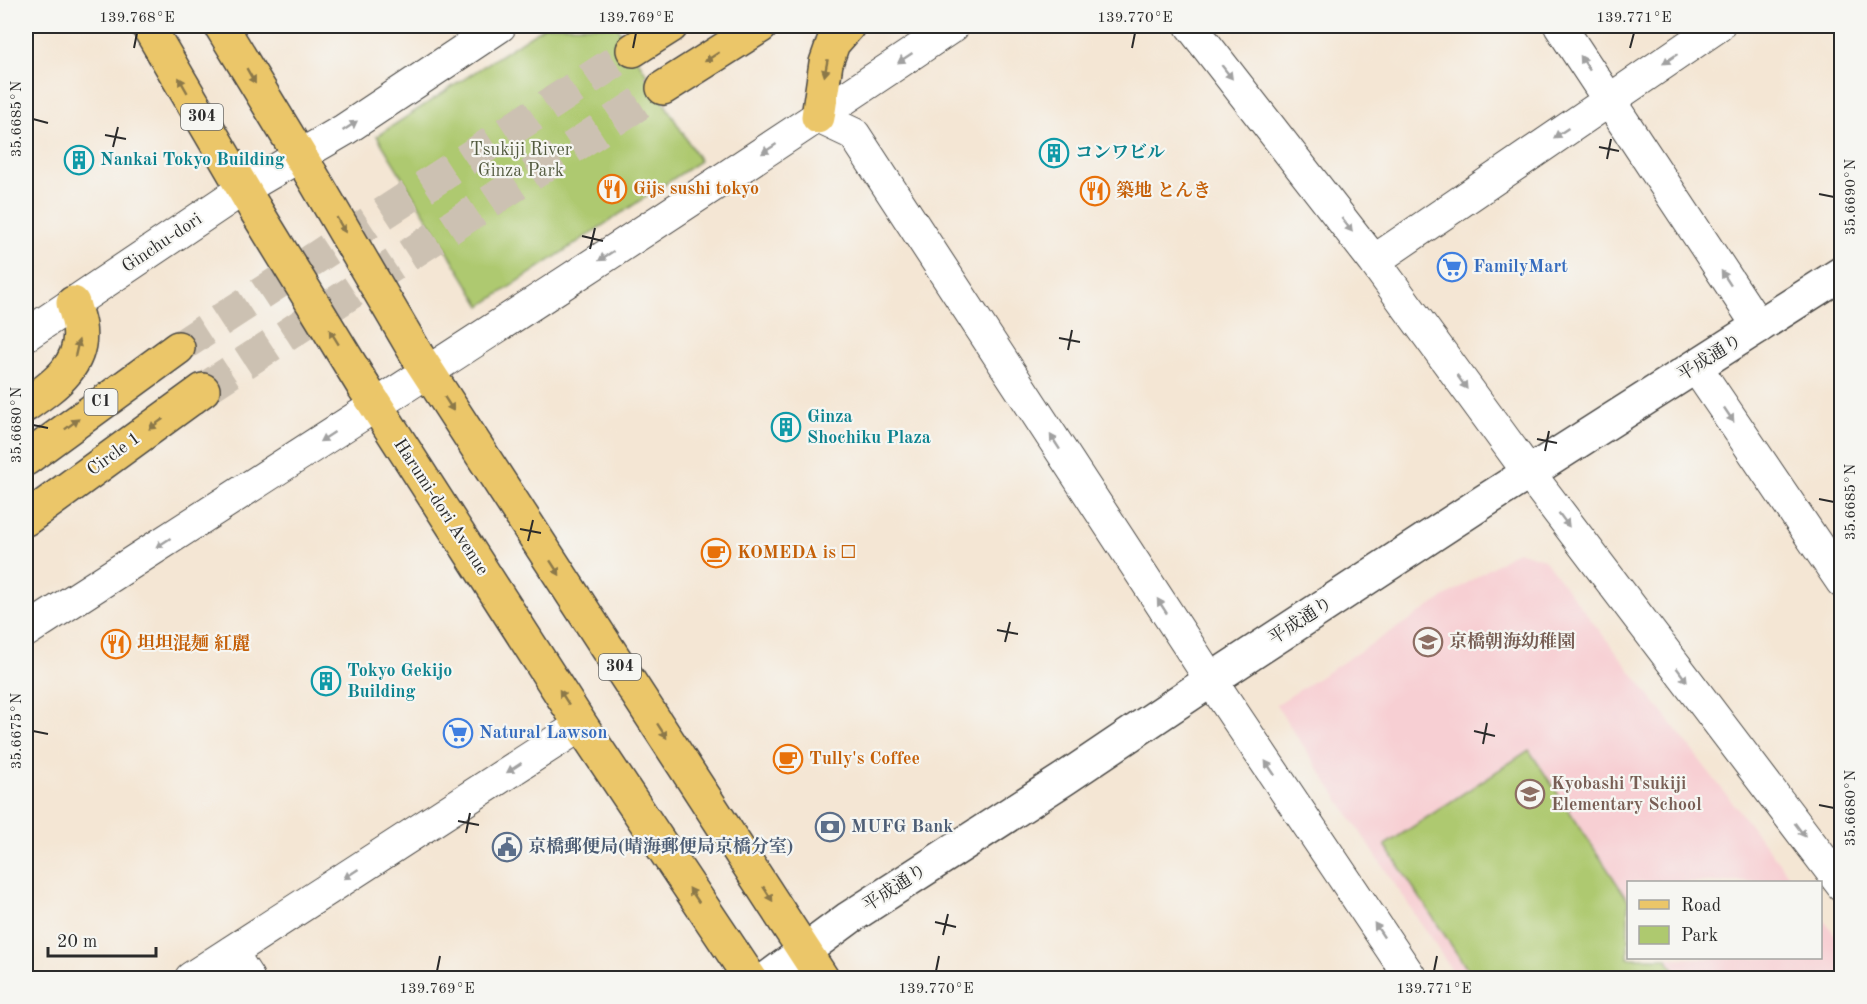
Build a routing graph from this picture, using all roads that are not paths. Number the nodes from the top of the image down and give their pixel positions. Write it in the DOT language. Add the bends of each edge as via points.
graph roads {
  1 [pos="148,26"];
  2 [pos="221,26"];
  3 [pos="500,26"];
  4 [pos="671,26"];
  5 [pos="761,26"];
  6 [pos="848,26"];
  7 [pos="953,26"];
  8 [pos="1191,26"];
  9 [pos="1560,26"];
  10 [pos="1718,26"];
  11 [pos="633,50"];
  12 [pos="663,88"];
  13 [pos="1609,100"];
  14 [pos="818,117"];
  15 [pos="306,166"];
  16 [pos="249,199"];
  17 [pos="1374,261"];
  18 [pos="1842,273"];
  19 [pos="73,303"];
  20 [pos="1759,327"];
  21 [pos="26,335"];
  22 [pos="178,348"];
  23 [pos="422,364"];
  24 [pos="1696,367"];
  25 [pos="203,390"];
  26 [pos="370,396"];
  27 [pos="26,405"];
  28 [pos="26,459"];
  29 [pos="1528,473"];
  30 [pos="26,519"];
  31 [pos="1842,582"];
  32 [pos="26,631"];
  33 [pos="1211,680"];
  34 [pos="581,725"];
  35 [pos="1842,885"];
  36 [pos="804,950"];
  37 [pos="231,952"];
  38 [pos="191,978"];
  39 [pos="248,978"];
  40 [pos="750,978"];
  41 [pos="768,978"];
  42 [pos="822,978"];
  43 [pos="1411,978"];
  16 -- 1 [label="main road, Harumi-dori Avenue / 304, one-way"];
  2 -- 15 [label="main road, 304, one-way"];
  15 -- 3 [label="street, Ginchu-dori, one-way" via="344,130"];
  4 -- 11 [label="main road"];
  5 -- 12 [label="main road, one-way"];
  6 -- 14 [label="main road, one-way" via="832,43"];
  7 -- 14 [label="street, one-way"];
  8 -- 17 [label="street, one-way"];
  13 -- 9 [label="street, one-way"];
  10 -- 13 [label="street, one-way"];
  13 -- 17 [label="street, one-way"];
  20 -- 13 [label="street, one-way"];
  14 -- 23 [label="street, one-way"];
  33 -- 14 [label="street, one-way" via="854,134"];
  15 -- 16 [label="street, Ginchu-dori"];
  15 -- 23 [label="main road, 304, one-way, bridge"];
  16 -- 19 [label="street, Ginchu-dori"];
  26 -- 16 [label="main road, Harumi-dori Avenue / 304, one-way, bridge"];
  17 -- 29 [label="street, one-way"];
  18 -- 20 [label="street, 平成通り"];
  19 -- 21 [label="street, Ginchu-dori"];
  27 -- 19 [label="main road, one-way" via="55,385 76,356 80,342"];
  20 -- 24 [label="street, 平成通り"];
  28 -- 22 [label="main road, C1, one-way"];
  23 -- 26 [label="street"];
  23 -- 36 [label="main road, 304, one-way"];
  24 -- 29 [label="street, 平成通り"];
  24 -- 31 [label="street, one-way"];
  25 -- 30 [label="main road, Circle 1, one-way"];
  26 -- 32 [label="street, one-way"];
  34 -- 26 [label="main road, Harumi-dori Avenue / 304, one-way"];
  29 -- 33 [label="street, 平成通り"];
  29 -- 35 [label="street, one-way"];
  33 -- 36 [label="street, 平成通り"];
  43 -- 33 [label="street, one-way"];
  34 -- 37 [label="street, one-way"];
  40 -- 34 [label="main road, Harumi-dori Avenue / 304, one-way"];
  36 -- 41 [label="street, 平成通り"];
  36 -- 42 [label="main road, 304"];
  37 -- 38 [label="street"];
  37 -- 39 [label="street"];
}
